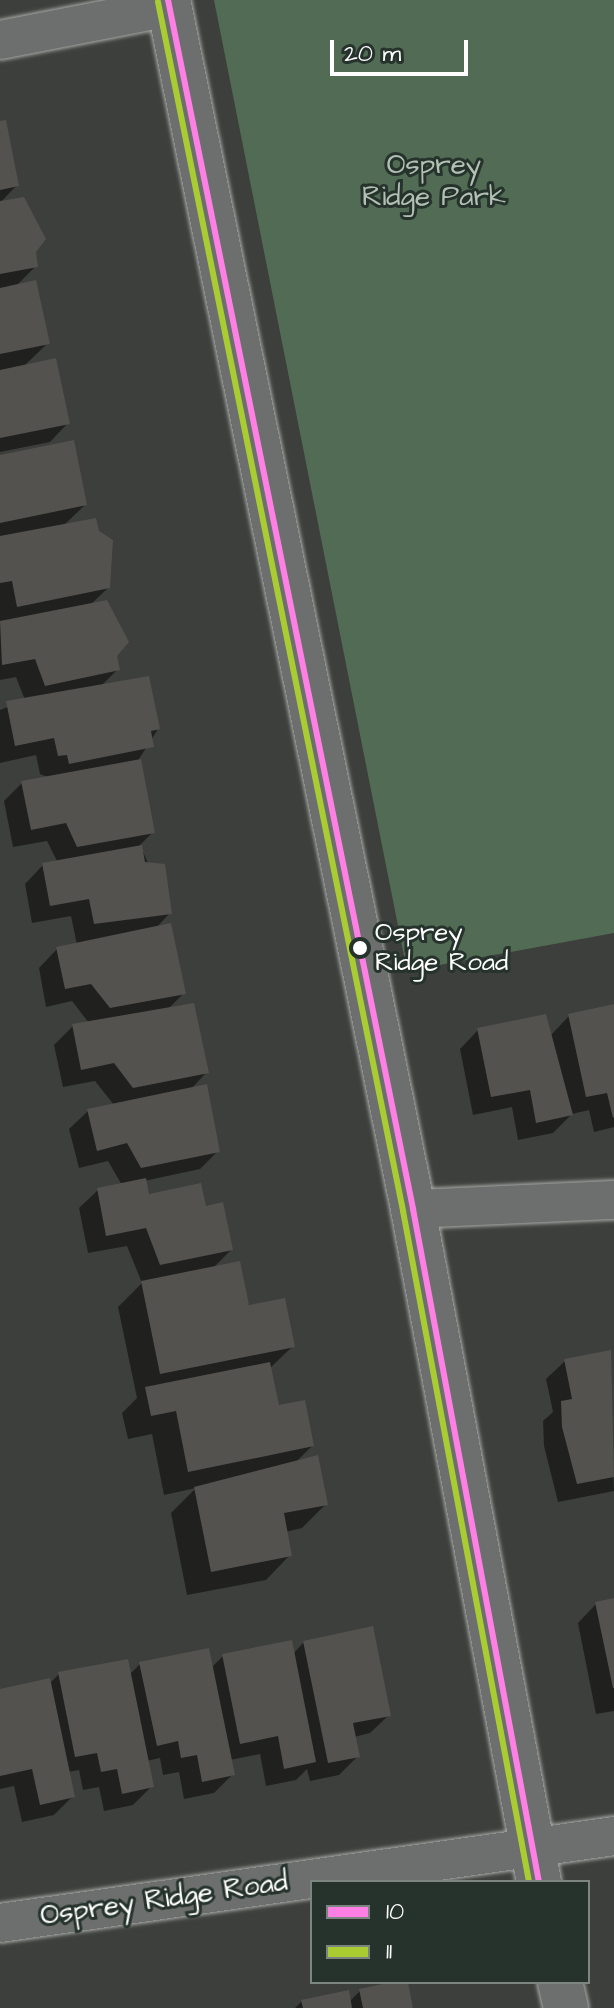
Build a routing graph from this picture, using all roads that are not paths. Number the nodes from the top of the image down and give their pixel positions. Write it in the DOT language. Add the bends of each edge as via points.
graph roads {
  1 [pos="169,4"];
  2 [pos="0,40"];
  3 [pos="614,1200"];
  4 [pos="413,1209"];
  5 [pos="614,1836"];
  6 [pos="536,1863"];
  7 [pos="384,1880"];
  8 [pos="310,1888"];
  9 [pos="0,1923"];
  10 [pos="560,1984"];
  11 [pos="566,2008"];
  1 -- 2 [label="street"];
  1 -- 4 [label="street"];
  3 -- 4 [label="street"];
  4 -- 6 [label="street"];
  5 -- 6 [label="street, Osprey Ridge Road"];
  6 -- 7 [label="street, Osprey Ridge Road"];
  8 -- 9 [label="street, Osprey Ridge Road"];
  10 -- 11 [label="street"];
}
